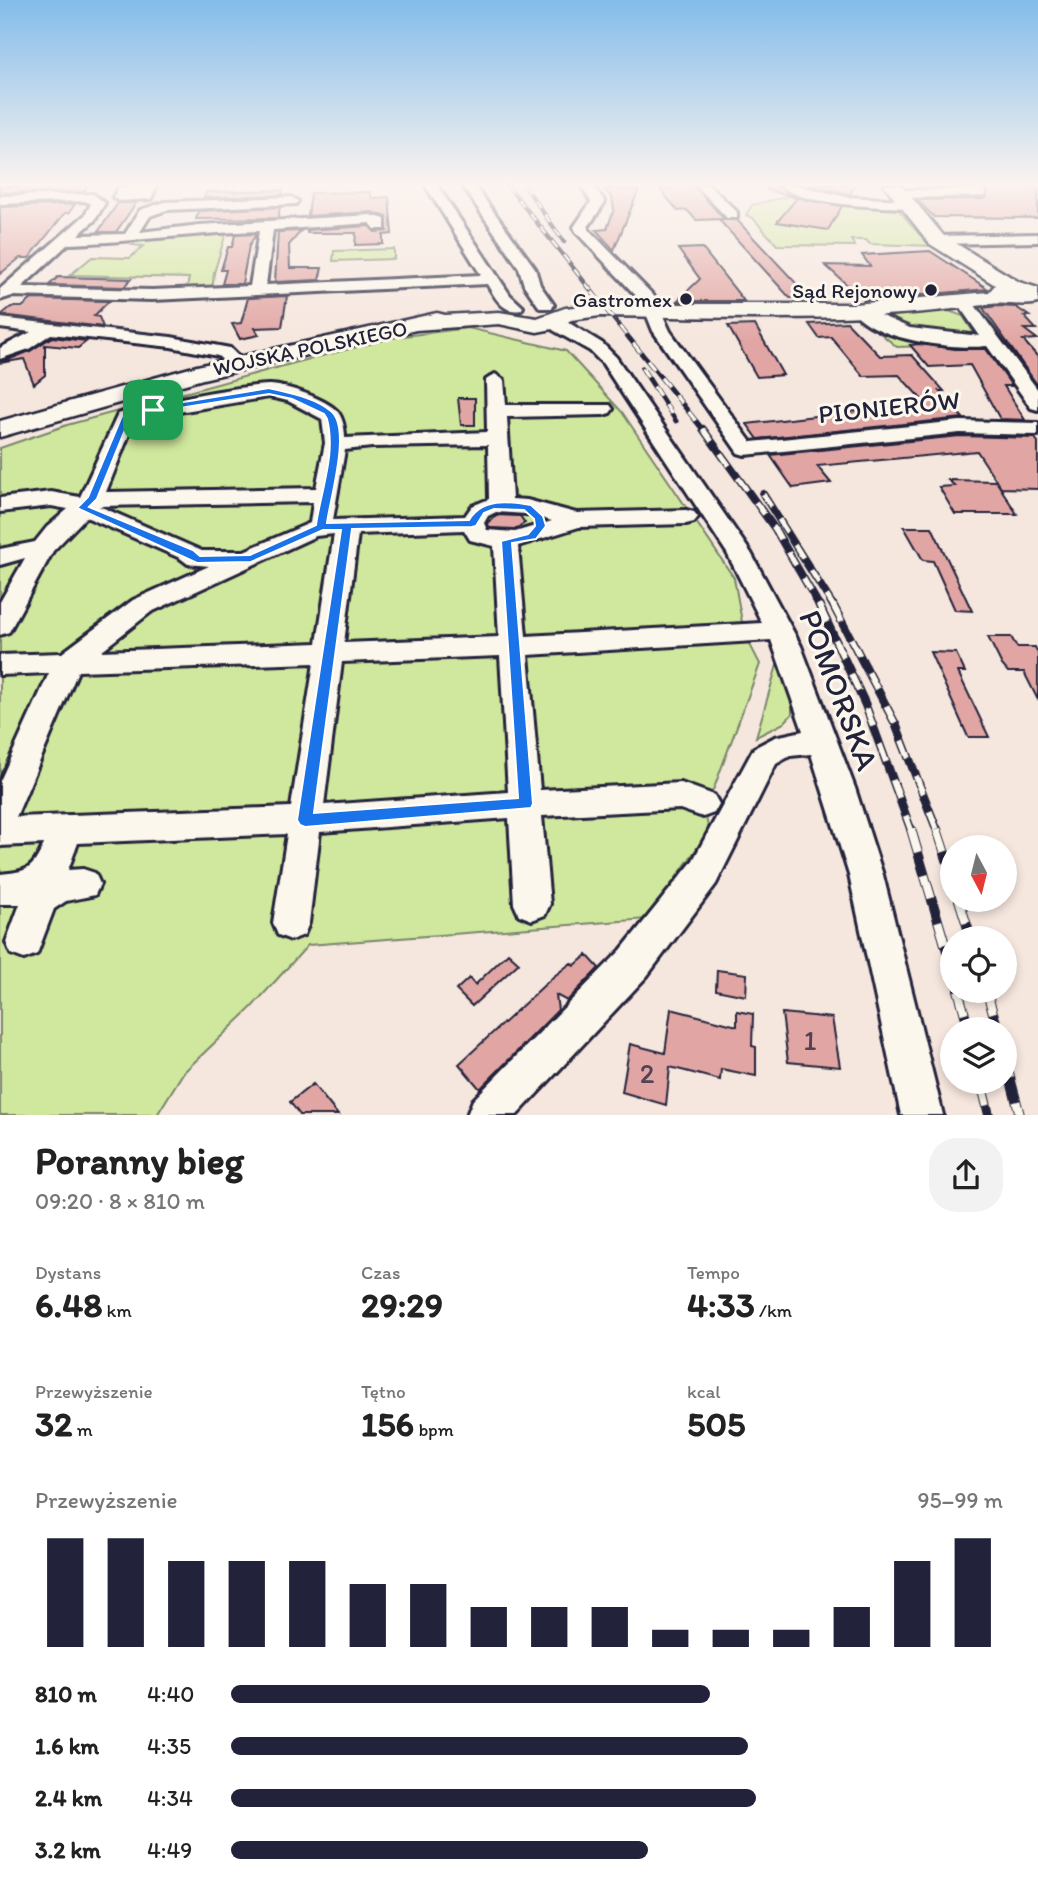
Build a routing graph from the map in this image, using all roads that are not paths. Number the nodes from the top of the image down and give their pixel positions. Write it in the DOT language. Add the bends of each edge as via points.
graph roads {
  1 [pos="68,237"];
  2 [pos="144,237"];
  3 [pos="265,237"];
  4 [pos="466,237"];
  5 [pos="505,237"];
  6 [pos="588,237"];
  7 [pos="935,237"];
  8 [pos="1037,237"];
  9 [pos="130,239"];
  10 [pos="65,240"];
  11 [pos="937,240"];
  12 [pos="532,285"];
  13 [pos="257,290"];
  14 [pos="1008,291"];
  15 [pos="4,294"];
  16 [pos="1036,298"];
  17 [pos="965,303"];
  18 [pos="512,306"];
  19 [pos="653,309"];
  20 [pos="553,312"];
  21 [pos="863,313"];
  22 [pos="0,323"];
  23 [pos="48,328"];
  24 [pos="584,341"];
  25 [pos="984,341"];
  26 [pos="0,354"];
  27 [pos="236,363"];
  28 [pos="495,380"];
  29 [pos="1038,404"];
  30 [pos="614,408"];
  31 [pos="498,411"];
  32 [pos="0,429"];
  33 [pos="1038,429"];
  34 [pos="497,438"];
  35 [pos="334,445"];
  36 [pos="326,495"];
  37 [pos="87,503"];
  38 [pos="0,505"];
  39 [pos="501,505"];
  40 [pos="527,507"];
  41 [pos="686,517"];
  42 [pos="576,520"];
  43 [pos="472,523"];
  44 [pos="334,527"];
  45 [pos="519,539"];
  46 [pos="42,550"];
  47 [pos="1,558"];
  48 [pos="251,558"];
  49 [pos="0,626"];
  50 [pos="768,632"];
  51 [pos="512,646"];
  52 [pos="330,653"];
  53 [pos="68,662"];
  54 [pos="0,665"];
  55 [pos="823,742"];
  56 [pos="526,804"];
  57 [pos="703,804"];
  58 [pos="0,817"];
  59 [pos="305,820"];
  60 [pos="67,829"];
  61 [pos="0,832"];
  62 [pos="44,887"];
  63 [pos="532,904"];
  64 [pos="291,923"];
  65 [pos="24,942"];
  66 [pos="488,1115"];
  67 [pos="922,1115"];
  1 -- 10 [label="street"];
  2 -- 9 [label="street"];
  3 -- 13 [label="street"];
  4 -- 18 [label="street"];
  5 -- 12 [label="street, POMORSKA" via="527,268"];
  6 -- 19 [label="street"];
  7 -- 11 [label="main road"];
  8 -- 11 [label="street"];
  9 -- 10 [label="street"];
  10 -- 15 [label="street"];
  11 -- 14 [label="main road"];
  12 -- 18 [label="street" via="524,303"];
  12 -- 20 [label="street, POMORSKA"];
  13 -- 15 [label="street, POMORSKA"];
  13 -- 18 [label="street, POMORSKA"];
  14 -- 16 [label="main road" via="1024,300"];
  14 -- 17 [label="main road, WOJSKA POLSKIEGO"];
  17 -- 19 [label="main road, WOJSKA POLSKIEGO" via="851,309"];
  17 -- 29 [label="street"];
  18 -- 20 [label="main road, WOJSKA POLSKIEGO"];
  18 -- 24 [label="street, POMORSKA"];
  18 -- 27 [label="main road, WOJSKA POLSKIEGO" via="480,319 418,324"];
  19 -- 20 [label="main road, WOJSKA POLSKIEGO"];
  19 -- 33 [label="street, PIONIERÓW" via="663,331 745,449 960,427"];
  20 -- 24 [label="street, POMORSKA" via="559,326"];
  21 -- 25 [label="street" via="920,335"];
  22 -- 23 [label="street"];
  23 -- 26 [label="street"];
  23 -- 27 [label="street" via="171,342 224,352"];
  24 -- 55 [label="street, POMORSKA" via="610,361 739,553 787,646"];
  27 -- 32 [label="main road, WOJSKA POLSKIEGO"];
  28 -- 31 [label="street"];
  30 -- 31 [label="street"];
  31 -- 34 [label="street"];
  34 -- 35 [label="street"];
  34 -- 39 [label="street"];
  35 -- 36 [label="street"];
  35 -- 37 [label="street" via="334,427 327,412 283,392 153,410 125,418"];
  36 -- 37 [label="street"];
  36 -- 44 [label="street"];
  37 -- 38 [label="street" via="51,499"];
  37 -- 46 [label="street"];
  37 -- 48 [label="street" via="197,559"];
  39 -- 40 [label="street"];
  39 -- 43 [label="street" via="480,511"];
  40 -- 42 [label="street"];
  40 -- 45 [label="street" via="539,518 540,526"];
  41 -- 42 [label="street"];
  42 -- 45 [label="street"];
  43 -- 44 [label="street"];
  43 -- 45 [label="street" via="478,535 492,540"];
  44 -- 48 [label="street"];
  44 -- 52 [label="street"];
  45 -- 51 [label="street"];
  46 -- 47 [label="street" via="17,551"];
  46 -- 49 [label="street"];
  48 -- 53 [label="street" via="142,606"];
  50 -- 51 [label="street"];
  51 -- 52 [label="street"];
  51 -- 56 [label="street"];
  52 -- 53 [label="street"];
  52 -- 59 [label="street"];
  53 -- 54 [label="street"];
  53 -- 58 [label="street"];
  55 -- 66 [label="street" via="794,742 765,755 696,883 634,963"];
  55 -- 67 [label="street, POMORSKA" via="866,876"];
  56 -- 57 [label="street" via="681,796"];
  56 -- 59 [label="street"];
  56 -- 63 [label="street"];
  59 -- 60 [label="street"];
  59 -- 64 [label="street"];
  60 -- 61 [label="street"];
  60 -- 62 [label="street"];
  62 -- 65 [label="street"];
}
